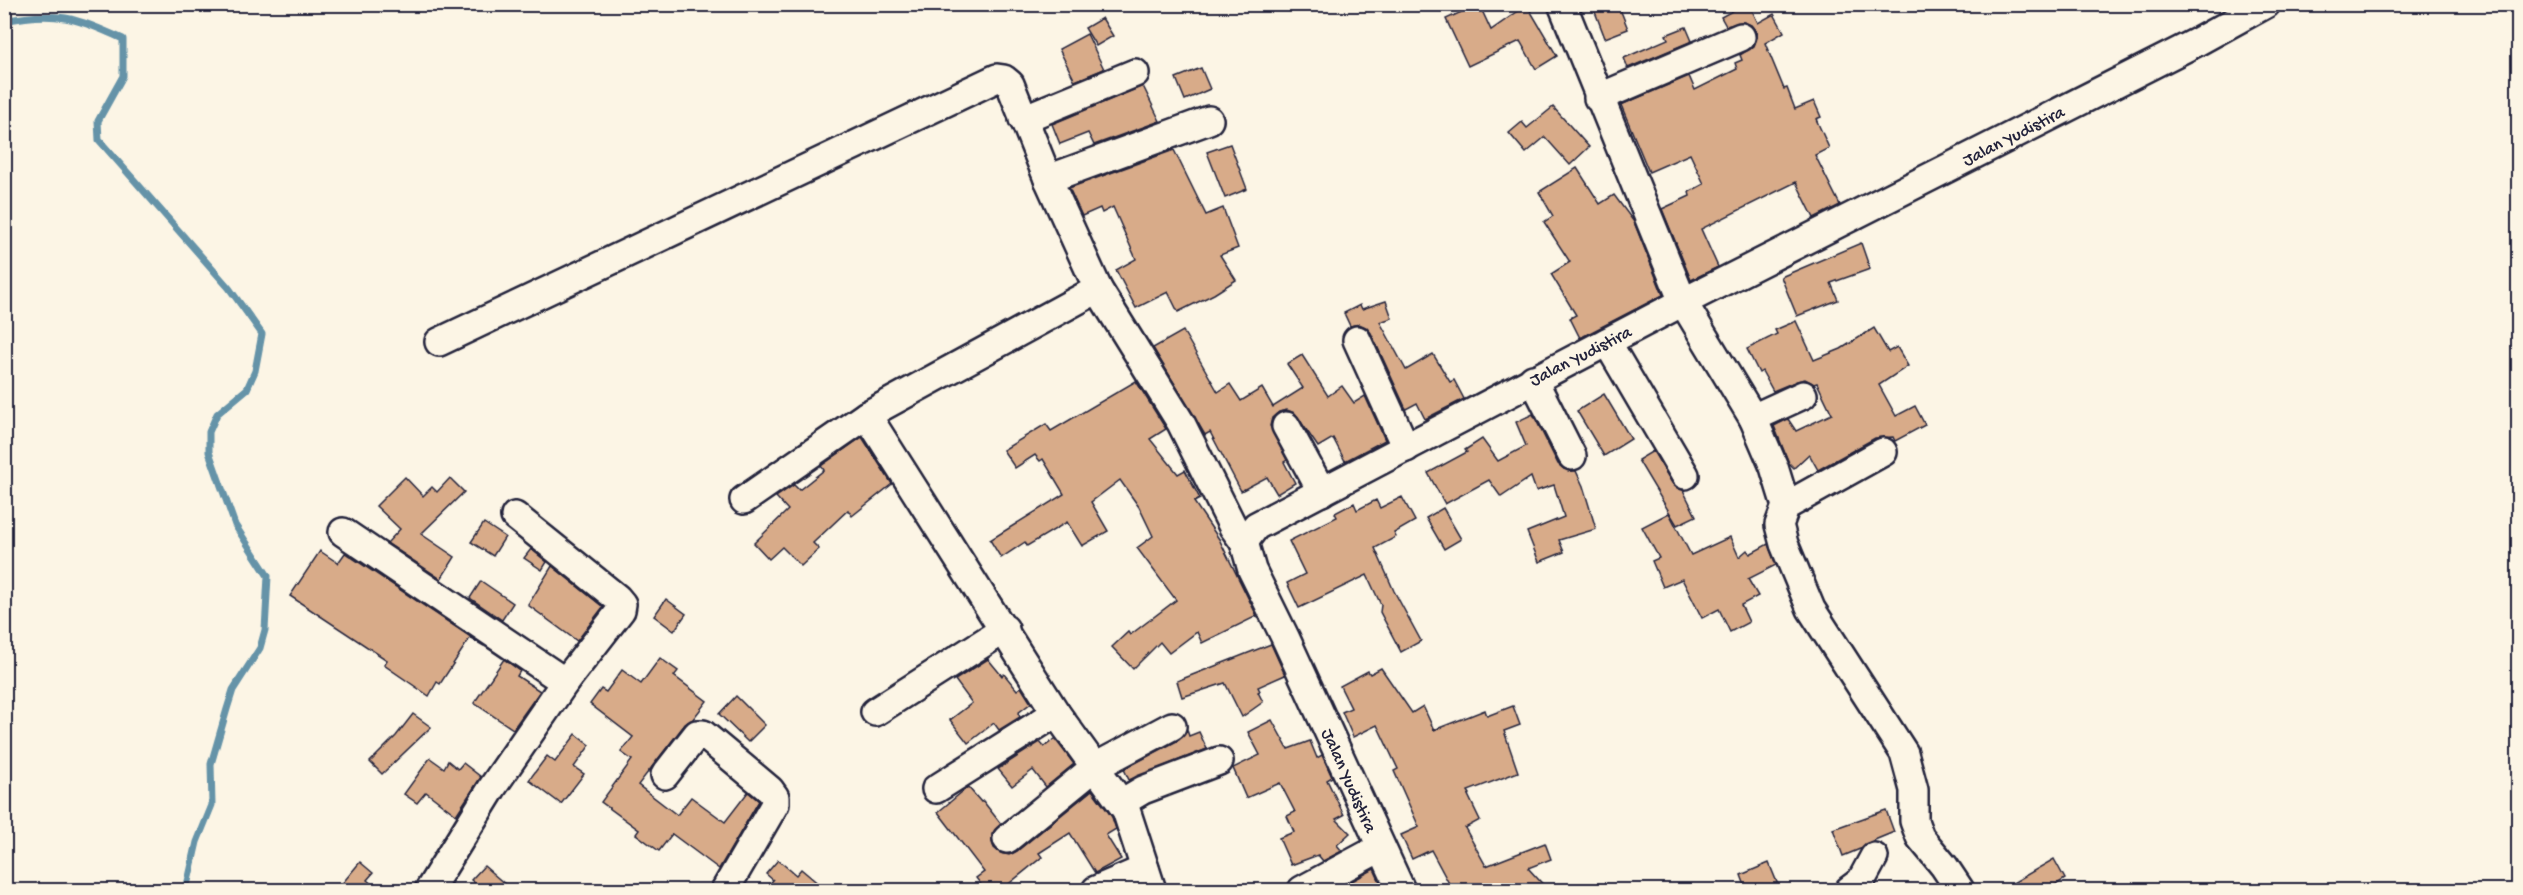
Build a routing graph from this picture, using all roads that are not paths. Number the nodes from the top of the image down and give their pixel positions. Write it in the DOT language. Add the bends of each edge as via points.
graph roads {
  1 [pos="1562,4"];
  2 [pos="2266,4"];
  3 [pos="1741,37"];
  4 [pos="1135,74"];
  5 [pos="1598,98"];
  6 [pos="1023,119"];
  7 [pos="1209,120"];
  8 [pos="1048,179"];
  9 [pos="1098,289"];
  10 [pos="1683,302"];
  11 [pos="1357,340"];
  12 [pos="439,342"];
  13 [pos="1607,342"];
  14 [pos="1533,379"];
  15 [pos="1803,395"];
  16 [pos="867,415"];
  17 [pos="1753,417"];
  18 [pos="1286,426"];
  19 [pos="1407,448"];
  20 [pos="1883,452"];
  21 [pos="1572,456"];
  22 [pos="1685,475"];
  23 [pos="1322,492"];
  24 [pos="744,500"];
  25 [pos="1786,506"];
  26 [pos="515,516"];
  27 [pos="343,532"];
  28 [pos="1244,542"];
  29 [pos="1005,629"];
  30 [pos="565,682"];
  31 [pos="875,712"];
  32 [pos="1056,713"];
  33 [pos="1172,726"];
  34 [pos="1219,761"];
  35 [pos="1095,767"];
  36 [pos="665,774"];
  37 [pos="936,789"];
  38 [pos="1121,803"];
  39 [pos="1007,839"];
  40 [pos="1380,848"];
  41 [pos="1874,857"];
  42 [pos="1148,880"];
  43 [pos="429,891"];
  44 [pos="725,891"];
  45 [pos="1096,891"];
  46 [pos="1302,891"];
  47 [pos="1401,891"];
  48 [pos="1849,891"];
  49 [pos="1960,891"];
  1 -- 5 [label="street"];
  2 -- 10 [label="street, Jalan Yudistira"];
  3 -- 5 [label="street"];
  4 -- 6 [label="street"];
  5 -- 10 [label="street"];
  6 -- 8 [label="street"];
  6 -- 12 [label="street" via="1010,84 997,78"];
  7 -- 8 [label="street"];
  8 -- 9 [label="street"];
  9 -- 16 [label="street"];
  9 -- 28 [label="street" via="1181,423"];
  10 -- 13 [label="street, Jalan Yudistira"];
  10 -- 17 [label="street"];
  11 -- 19 [label="street"];
  13 -- 14 [label="street, Jalan Yudistira"];
  13 -- 22 [label="street"];
  14 -- 19 [label="street, Jalan Yudistira"];
  14 -- 21 [label="street"];
  15 -- 17 [label="street"];
  16 -- 24 [label="street"];
  16 -- 29 [label="street"];
  17 -- 25 [label="street"];
  18 -- 23 [label="street"];
  19 -- 23 [label="street, Jalan Yudistira"];
  20 -- 25 [label="street"];
  23 -- 28 [label="street, Jalan Yudistira" via="1256,526"];
  25 -- 49 [label="street" via="1779,525 1811,609 1904,753 1920,837"];
  26 -- 30 [label="street" via="622,604"];
  27 -- 30 [label="street"];
  28 -- 40 [label="street, Jalan Yudistira" via="1252,570"];
  29 -- 31 [label="street"];
  29 -- 32 [label="street"];
  30 -- 43 [label="street" via="492,788"];
  32 -- 35 [label="street"];
  32 -- 37 [label="street"];
  33 -- 35 [label="street"];
  34 -- 38 [label="street" via="1143,790"];
  35 -- 38 [label="street"];
  35 -- 39 [label="street"];
  36 -- 44 [label="street" via="697,734 703,734 775,797 775,804"];
  38 -- 42 [label="street"];
  40 -- 46 [label="street"];
  40 -- 47 [label="street, Jalan Yudistira"];
  41 -- 48 [label="street" via="1862,881"];
  42 -- 45 [label="street"];
}
